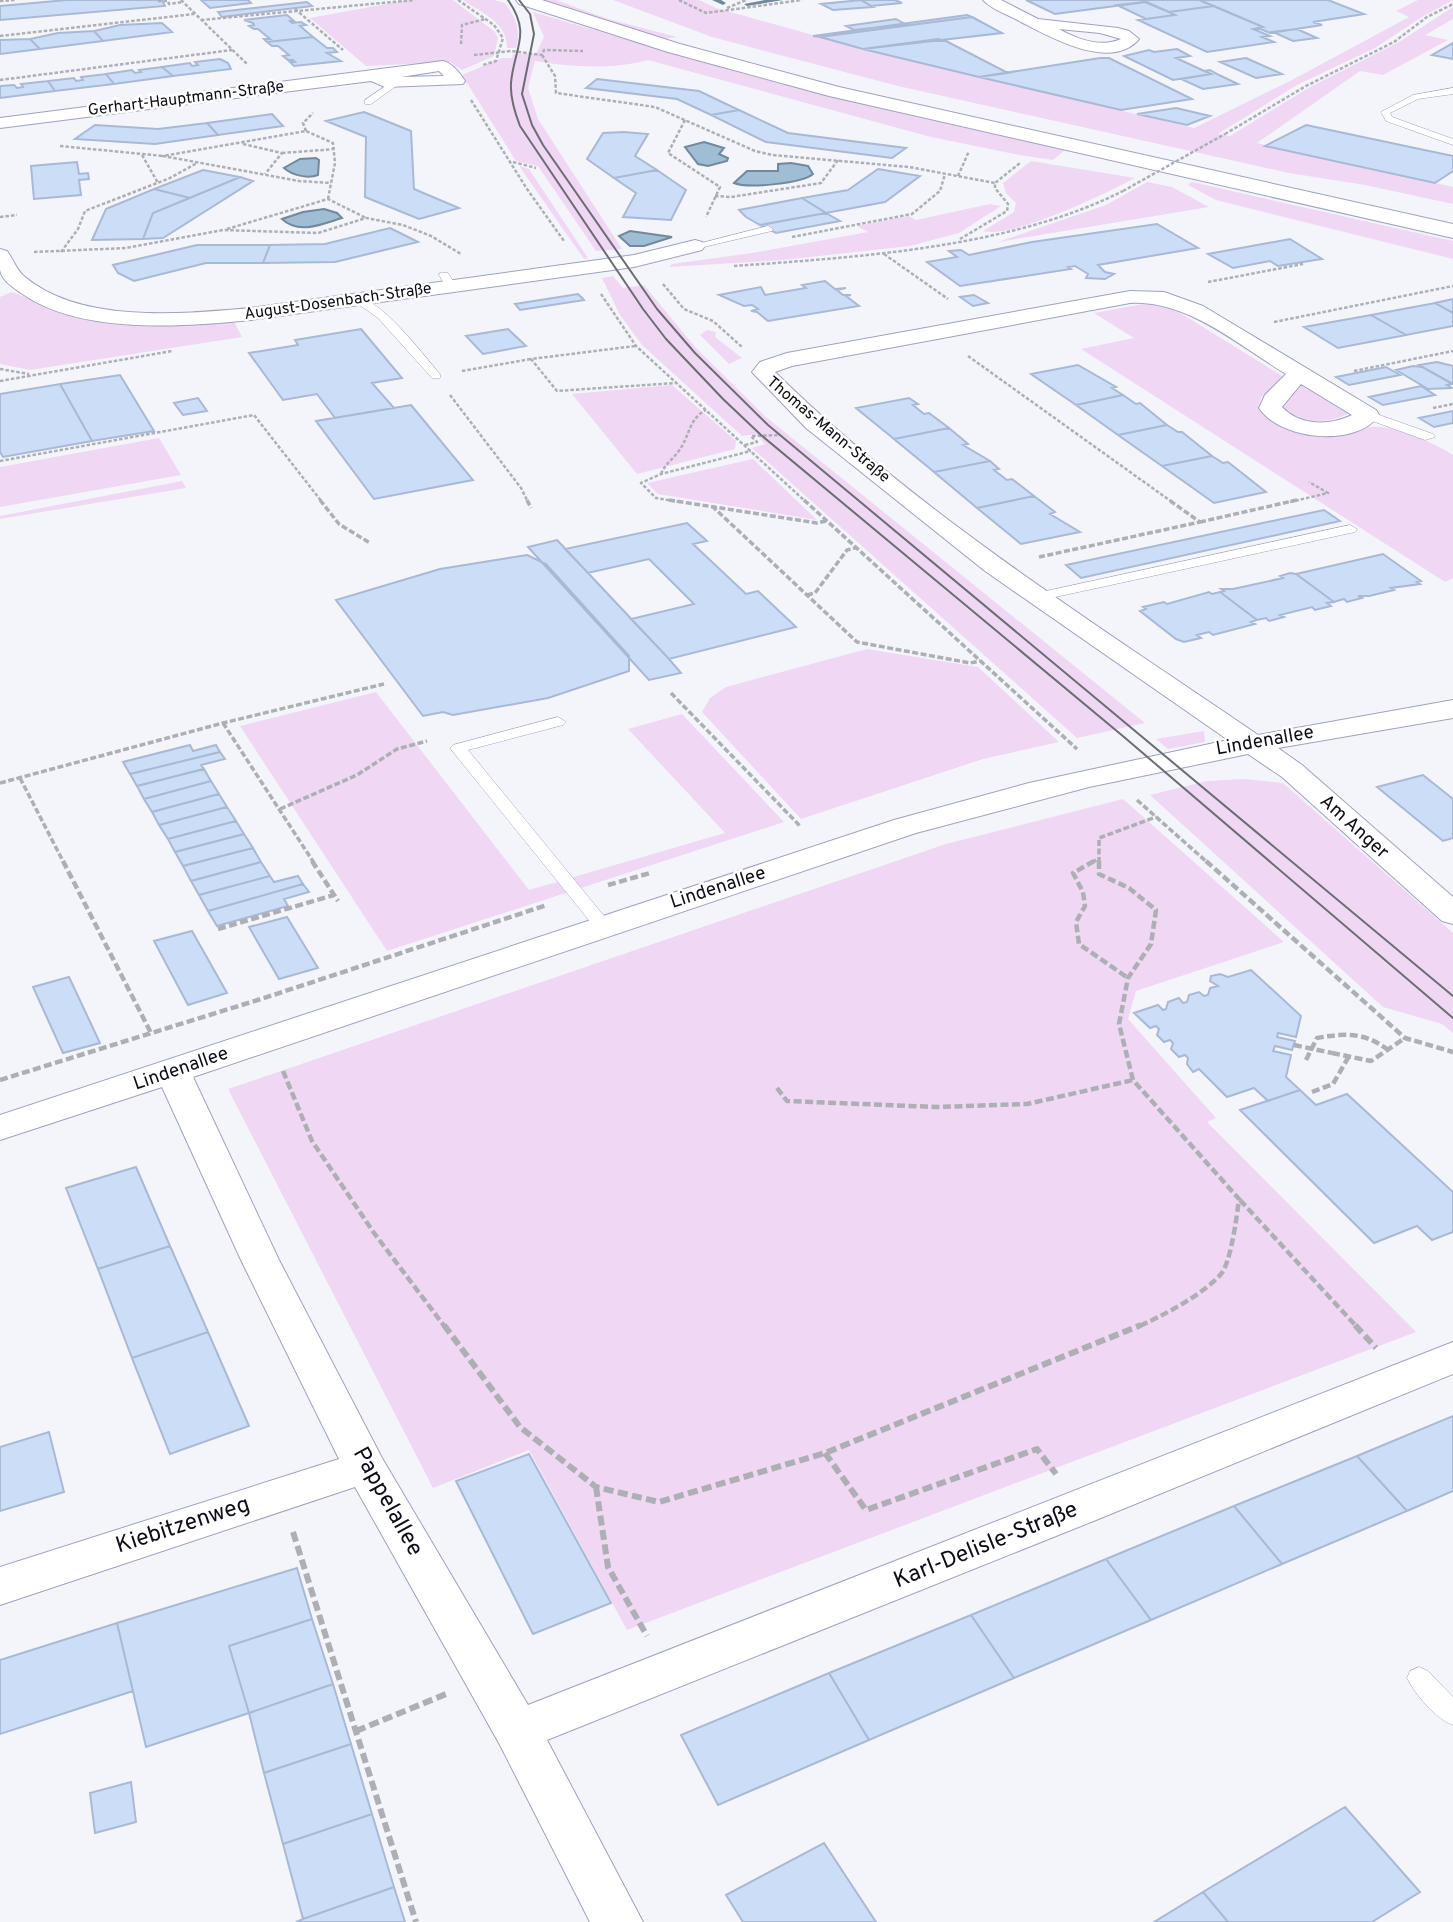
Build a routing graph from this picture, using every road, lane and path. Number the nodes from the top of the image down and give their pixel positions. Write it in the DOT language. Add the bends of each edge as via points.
graph roads {
  1 [pos="16,0"];
  2 [pos="414,0"];
  3 [pos="458,0"];
  4 [pos="525,0"];
  5 [pos="679,0"];
  6 [pos="738,0"];
  7 [pos="746,0"];
  8 [pos="802,0"];
  9 [pos="990,0"];
  10 [pos="1446,0"];
  11 [pos="0,1"];
  12 [pos="158,1"];
  13 [pos="182,1"];
  14 [pos="594,4"];
  15 [pos="1453,4"];
  16 [pos="734,6"];
  17 [pos="1447,6"];
  18 [pos="295,9"];
  19 [pos="729,10"];
  20 [pos="714,12"];
  21 [pos="194,14"];
  22 [pos="486,19"];
  23 [pos="201,20"];
  24 [pos="1037,23"];
  25 [pos="0,36"];
  26 [pos="460,43"];
  27 [pos="232,50"];
  28 [pos="544,50"];
  29 [pos="499,52"];
  30 [pos="542,55"];
  31 [pos="373,76"];
  32 [pos="455,77"];
  33 [pos="0,80"];
  34 [pos="396,82"];
  35 [pos="274,89"];
  36 [pos="1453,91"];
  37 [pos="1440,93"];
  38 [pos="368,102"];
  39 [pos="1453,102"];
  40 [pos="685,120"];
  41 [pos="0,123"];
  42 [pos="1453,142"];
  43 [pos="239,143"];
  44 [pos="58,146"];
  45 [pos="971,147"];
  46 [pos="336,149"];
  47 [pos="282,153"];
  48 [pos="141,154"];
  49 [pos="163,156"];
  50 [pos="1027,158"];
  51 [pos="838,160"];
  52 [pos="512,162"];
  53 [pos="198,163"];
  54 [pos="536,169"];
  55 [pos="265,174"];
  56 [pos="945,174"];
  57 [pos="958,176"];
  58 [pos="158,183"];
  59 [pos="331,183"];
  60 [pos="995,183"];
  61 [pos="715,196"];
  62 [pos="328,199"];
  63 [pos="17,215"];
  64 [pos="1453,215"];
  65 [pos="0,217"];
  66 [pos="366,218"];
  67 [pos="768,229"];
  68 [pos="223,230"];
  69 [pos="1453,231"];
  70 [pos="746,234"];
  71 [pos="955,241"];
  72 [pos="695,246"];
  73 [pos="60,252"];
  74 [pos="30,253"];
  75 [pos="883,253"];
  76 [pos="0,255"];
  77 [pos="634,261"];
  78 [pos="1303,264"];
  79 [pos="726,267"];
  80 [pos="583,268"];
  81 [pos="489,282"];
  82 [pos="1453,286"];
  83 [pos="1158,297"];
  84 [pos="358,299"];
  85 [pos="983,324"];
  86 [pos="1232,330"];
  87 [pos="934,333"];
  88 [pos="636,346"];
  89 [pos="1453,351"];
  90 [pos="531,359"];
  91 [pos="768,367"];
  92 [pos="0,369"];
  93 [pos="436,376"];
  94 [pos="1305,376"];
  95 [pos="0,381"];
  96 [pos="676,383"];
  97 [pos="706,410"];
  98 [pos="1368,415"];
  99 [pos="782,435"];
  100 [pos="1429,437"];
  101 [pos="745,444"];
  102 [pos="751,451"];
  103 [pos="0,461"];
  104 [pos="661,474"];
  105 [pos="1309,482"];
  106 [pos="712,506"];
  107 [pos="531,508"];
  108 [pos="826,521"];
  109 [pos="1200,522"];
  110 [pos="1350,530"];
  111 [pos="370,543"];
  112 [pos="856,548"];
  113 [pos="994,566"];
  114 [pos="807,595"];
  115 [pos="1037,597"];
  116 [pos="981,661"];
  117 [pos="384,684"];
  118 [pos="671,692"];
  119 [pos="1453,709"];
  120 [pos="558,722"];
  121 [pos="223,723"];
  122 [pos="428,741"];
  123 [pos="1252,743"];
  124 [pos="1106,774"];
  125 [pos="20,778"];
  126 [pos="0,783"];
  127 [pos="280,808"];
  128 [pos="1156,817"];
  129 [pos="826,852"];
  130 [pos="1099,859"];
  131 [pos="334,895"];
  132 [pos="338,901"];
  133 [pos="1453,914"];
  134 [pos="602,925"];
  135 [pos="218,929"];
  136 [pos="1128,978"];
  137 [pos="1405,1038"];
  138 [pos="265,1040"];
  139 [pos="1294,1045"];
  140 [pos="1388,1050"];
  141 [pos="1453,1052"];
  142 [pos="1349,1056"];
  143 [pos="1306,1060"];
  144 [pos="173,1072"];
  145 [pos="1133,1080"];
  146 [pos="777,1088"];
  147 [pos="1312,1092"];
  148 [pos="0,1128"];
  149 [pos="1239,1199"];
  150 [pos="1373,1345"];
  151 [pos="1453,1357"];
  152 [pos="825,1453"];
  153 [pos="365,1466"];
  154 [pos="596,1487"];
  155 [pos="281,1494"];
  156 [pos="1081,1508"];
  157 [pos="0,1586"];
  158 [pos="638,1619"];
  159 [pos="487,1677"];
  160 [pos="1419,1678"];
  161 [pos="1453,1714"];
  162 [pos="517,1730"];
  163 [pos="356,1731"];
  164 [pos="415,1922"];
  165 [pos="617,1922"];
  1 -- 11 [label="path"];
  2 -- 18 [label="path"];
  3 -- 22 [label="path"];
  4 -- 69 [label="highway" via="674,48 836,92"];
  5 -- 20 [label="path" via="706,13"];
  6 -- 16 [label="path"];
  7 -- 16 [label="path"];
  8 -- 19 [label="path"];
  9 -- 24 [label="street"];
  10 -- 17 [label="path" via="1443,5"];
  12 -- 13 [label="path"];
  13 -- 21 [label="path"];
  14 -- 64 [label="highway" via="703,40 863,83"];
  15 -- 17 [label="path"];
  16 -- 19 [label="path"];
  16 -- 20 [label="path"];
  17 -- 71 [label="path, bridge" via="1394,42 1306,86 1101,203 1011,232"];
  18 -- 23 [label="path"];
  18 -- 31 [label="path"];
  19 -- 20 [label="path"];
  21 -- 23 [label="path"];
  21 -- 25 [label="path"];
  22 -- 26 [label="path" via="462,25"];
  22 -- 29 [label="path" via="503,38"];
  23 -- 27 [label="path"];
  24 -- 24 [label="street" via="1080,44 1121,45 1131,39 1123,33"];
  27 -- 33 [label="path"];
  27 -- 35 [label="path"];
  28 -- 30 [label="path"];
  29 -- 30 [label="path"];
  29 -- 32 [label="path" via="496,61"];
  30 -- 40 [label="path" via="555,76 556,93 655,107"];
  31 -- 32 [label="street, Gerhart-Hauptmann-Straße" via="443,66"];
  31 -- 34 [label="street, Gerhart-Hauptmann-Straße"];
  31 -- 35 [label="street, Gerhart-Hauptmann-Straße"];
  32 -- 34 [label="street, Gerhart-Hauptmann-Straße"];
  32 -- 52 [label="path"];
  34 -- 38 [label="lane"];
  35 -- 41 [label="street, Gerhart-Hauptmann-Straße"];
  36 -- 37 [label="lane"];
  37 -- 39 [label="lane"];
  37 -- 42 [label="lane" via="1416,97 1385,112 1389,119"];
  40 -- 51 [label="path" via="755,151"];
  40 -- 61 [label="path" via="668,153 720,187"];
  43 -- 46 [label="path" via="306,131 333,143"];
  43 -- 47 [label="path"];
  43 -- 49 [label="path"];
  44 -- 48 [label="path"];
  45 -- 57 [label="path"];
  46 -- 47 [label="path"];
  46 -- 59 [label="path"];
  47 -- 55 [label="path"];
  48 -- 49 [label="path"];
  48 -- 58 [label="path"];
  49 -- 53 [label="path"];
  50 -- 60 [label="path"];
  51 -- 56 [label="path"];
  51 -- 61 [label="path" via="821,183"];
  52 -- 54 [label="path"];
  52 -- 80 [label="path"];
  53 -- 55 [label="path"];
  53 -- 58 [label="path"];
  55 -- 59 [label="path"];
  56 -- 57 [label="path"];
  56 -- 70 [label="path" via="940,191 912,214 782,239"];
  57 -- 60 [label="path"];
  58 -- 73 [label="path" via="85,211"];
  59 -- 62 [label="path"];
  60 -- 71 [label="path" via="1008,204 1007,211"];
  61 -- 72 [label="path"];
  62 -- 66 [label="path"];
  62 -- 68 [label="path"];
  63 -- 65 [label="path"];
  66 -- 68 [label="path" via="318,233"];
  66 -- 81 [label="path" via="431,236 465,256"];
  67 -- 70 [label="lane"];
  68 -- 73 [label="path" via="137,247"];
  70 -- 72 [label="lane"];
  71 -- 75 [label="path"];
  72 -- 77 [label="street, August-Dosenbach-Straße"];
  73 -- 74 [label="path"];
  75 -- 79 [label="path"];
  75 -- 85 [label="path"];
  76 -- 84 [label="street, August-Dosenbach-Straße" via="22,287 37,297 109,315 223,317"];
  77 -- 80 [label="street, August-Dosenbach-Straße"];
  77 -- 91 [label="path" via="647,267 684,309 713,321"];
  78 -- 83 [label="path" via="1169,289"];
  80 -- 81 [label="street, August-Dosenbach-Straße"];
  80 -- 88 [label="path"];
  81 -- 84 [label="street, August-Dosenbach-Straße" via="447,281"];
  82 -- 86 [label="path"];
  83 -- 85 [label="street, Thomas-Mann-Straße" via="1130,297"];
  83 -- 86 [label="street, Thomas-Mann-Straße" via="1180,302"];
  84 -- 93 [label="lane" via="382,316"];
  85 -- 87 [label="street, Thomas-Mann-Straße"];
  86 -- 94 [label="street, Thomas-Mann-Straße"];
  87 -- 91 [label="street, Thomas-Mann-Straße"];
  87 -- 109 [label="path"];
  88 -- 90 [label="path"];
  88 -- 96 [label="path"];
  89 -- 94 [label="path"];
  90 -- 93 [label="path"];
  90 -- 96 [label="path" via="556,391"];
  91 -- 113 [label="street, Thomas-Mann-Straße" via="763,376 814,422"];
  92 -- 95 [label="path" via="33,375"];
  93 -- 107 [label="path" via="521,488"];
  94 -- 98 [label="street, Thomas-Mann-Straße"];
  94 -- 98 [label="street" via="1273,400 1270,408 1275,415 1292,424 1328,428 1349,425"];
  96 -- 97 [label="path"];
  97 -- 101 [label="path"];
  97 -- 104 [label="path" via="698,413 680,450 663,465"];
  98 -- 100 [label="lane"];
  99 -- 101 [label="path" via="751,436 757,442"];
  101 -- 102 [label="path"];
  102 -- 104 [label="path"];
  102 -- 108 [label="path"];
  103 -- 111 [label="path" via="254,415 339,524"];
  104 -- 106 [label="path" via="641,483 656,498"];
  105 -- 109 [label="path" via="1328,493"];
  106 -- 108 [label="path"];
  106 -- 114 [label="path"];
  108 -- 112 [label="path"];
  109 -- 113 [label="path"];
  110 -- 115 [label="lane"];
  112 -- 114 [label="path" via="846,550 814,593"];
  112 -- 116 [label="path"];
  113 -- 115 [label="street, Thomas-Mann-Straße"];
  114 -- 116 [label="path" via="857,642 970,663"];
  115 -- 123 [label="street, Thomas-Mann-Straße"];
  116 -- 124 [label="path"];
  117 -- 121 [label="path"];
  118 -- 129 [label="path"];
  119 -- 123 [label="street, Lindenallee"];
  120 -- 134 [label="lane" via="458,748"];
  121 -- 125 [label="path"];
  121 -- 127 [label="path"];
  122 -- 127 [label="path" via="397,749 357,775"];
  123 -- 124 [label="street, Lindenallee"];
  123 -- 133 [label="street, Am Anger" via="1292,771"];
  124 -- 128 [label="path"];
  124 -- 129 [label="street, Lindenallee" via="968,808"];
  125 -- 126 [label="path"];
  125 -- 144 [label="path"];
  127 -- 131 [label="path"];
  128 -- 130 [label="path" via="1099,838"];
  128 -- 137 [label="path"];
  129 -- 134 [label="street, Lindenallee"];
  130 -- 136 [label="path" via="1099,874 1129,888 1156,911 1151,944"];
  130 -- 136 [label="path" via="1073,873 1085,906 1076,922 1079,944"];
  131 -- 132 [label="path"];
  131 -- 135 [label="path"];
  134 -- 138 [label="street, Lindenallee"];
  136 -- 145 [label="path" via="1119,1024"];
  137 -- 140 [label="path"];
  137 -- 141 [label="path"];
  138 -- 144 [label="street, Lindenallee"];
  138 -- 154 [label="path" via="284,1072 312,1141 374,1233 520,1427"];
  139 -- 142 [label="path, bridge"];
  140 -- 142 [label="path" via="1371,1061"];
  140 -- 143 [label="path" via="1356,1032 1317,1038"];
  142 -- 147 [label="path" via="1333,1084"];
  144 -- 148 [label="street, Lindenallee"];
  144 -- 153 [label="street, Pappelallee" via="260,1260"];
  145 -- 146 [label="path" via="1027,1104 936,1107 787,1101"];
  145 -- 149 [label="path"];
  149 -- 150 [label="path"];
  149 -- 152 [label="path" via="1222,1273 1167,1315"];
  151 -- 156 [label="street, Karl-Delisle-Straße"];
  152 -- 154 [label="path" via="659,1502"];
  152 -- 156 [label="path" via="866,1510 1037,1449"];
  153 -- 155 [label="street, Kiebitzenweg"];
  153 -- 159 [label="street, Pappelallee"];
  154 -- 158 [label="path" via="608,1567"];
  155 -- 157 [label="street, Kiebitzenweg"];
  155 -- 163 [label="path"];
  156 -- 162 [label="street, Karl-Delisle-Straße"];
  159 -- 162 [label="street, Pappelallee"];
  159 -- 163 [label="path"];
  160 -- 161 [label="lane"];
  162 -- 165 [label="street, Pappelallee"];
  163 -- 164 [label="path"];
}
